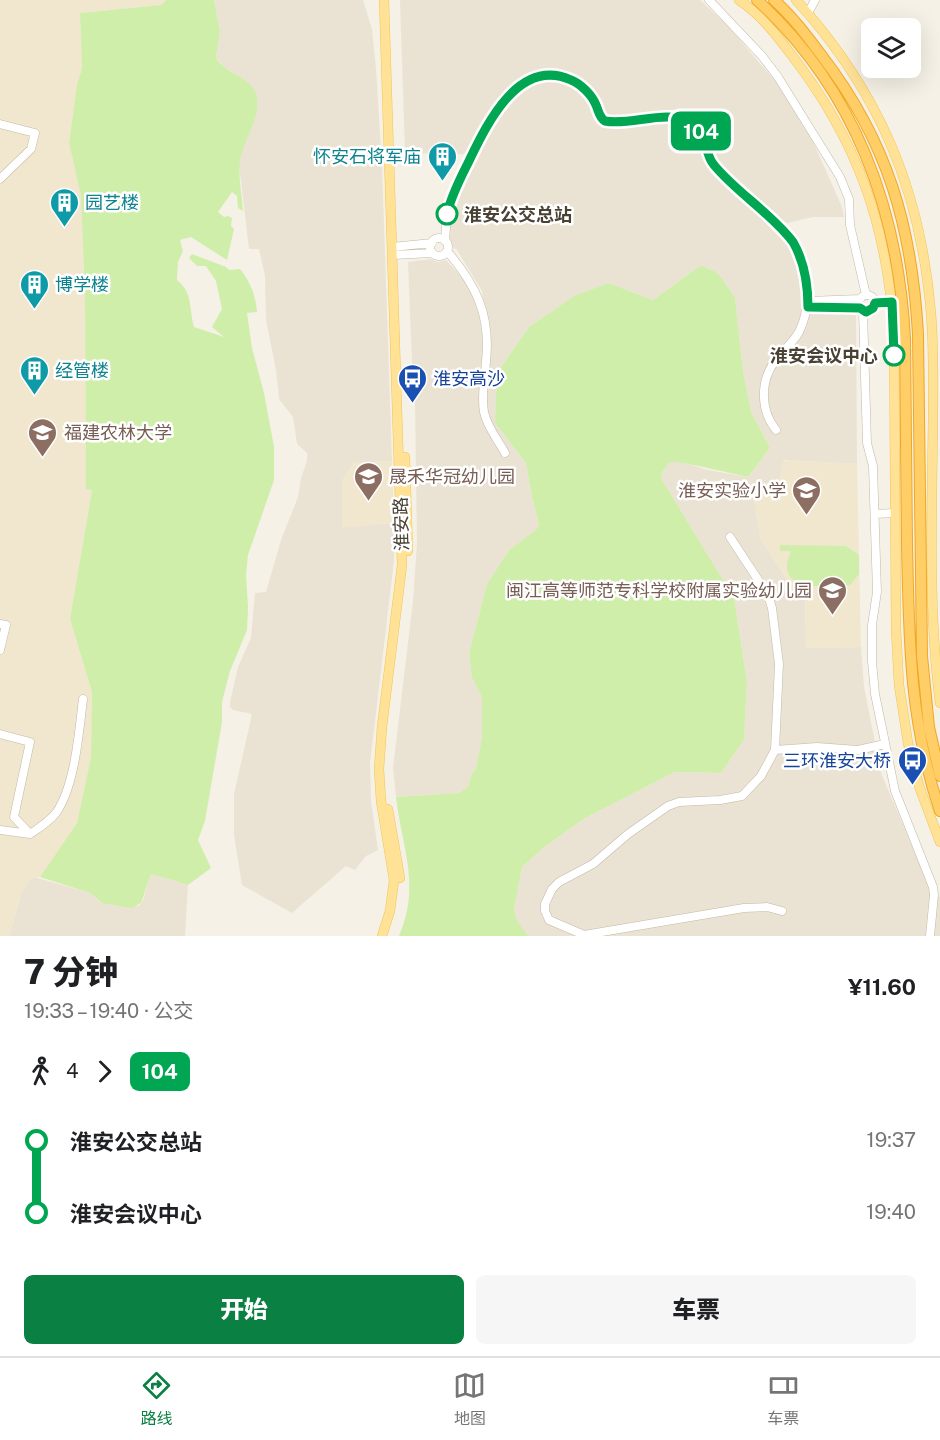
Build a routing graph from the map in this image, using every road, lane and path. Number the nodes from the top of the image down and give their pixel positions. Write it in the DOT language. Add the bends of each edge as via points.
graph roads {
  1 [pos="384,0"];
  2 [pos="390,0"];
  3 [pos="709,0"];
  4 [pos="740,0"];
  5 [pos="745,0"];
  6 [pos="774,0"];
  7 [pos="796,0"];
  8 [pos="815,0"];
  9 [pos="755,4"];
  10 [pos="808,13"];
  11 [pos="0,124"];
  12 [pos="0,179"];
  13 [pos="445,241"];
  14 [pos="432,243"];
  15 [pos="395,251"];
  16 [pos="447,251"];
  17 [pos="432,253"];
  18 [pos="863,297"];
  19 [pos="894,302"];
  20 [pos="875,303"];
  21 [pos="808,304"];
  22 [pos="862,309"];
  23 [pos="776,430"];
  24 [pos="505,453"];
  25 [pos="894,513"];
  26 [pos="875,514"];
  27 [pos="730,537"];
  28 [pos="0,624"];
  29 [pos="0,650"];
  30 [pos="83,699"];
  31 [pos="940,703"];
  32 [pos="0,734"];
  33 [pos="885,744"];
  34 [pos="775,750"];
  35 [pos="940,776"];
  36 [pos="940,811"];
  37 [pos="0,830"];
  38 [pos="30,834"];
  39 [pos="940,842"];
  40 [pos="782,911"];
  41 [pos="382,936"];
  42 [pos="389,936"];
  43 [pos="930,936"];
  1 -- 15 [label="main road, 淮安路"];
  2 -- 15 [label="main road, 淮安路"];
  3 -- 18 [label="street" via="778,77 840,177 849,199"];
  4 -- 9 [label="main road"];
  5 -- 9 [label="main road"];
  6 -- 35 [label="highway" via="793,17 839,78 879,147 909,245 918,334 922,656 929,727"];
  7 -- 10 [label="main road"];
  8 -- 10 [label="street"];
  9 -- 19 [label="main road" via="813,84 849,145 880,232"];
  9 -- 36 [label="highway" via="804,50 826,80 871,165 894,243 905,338 909,659 919,730"];
  10 -- 31 [label="main road" via="834,44 873,107 896,157 915,216 933,371 933,616"];
  11 -- 12 [label="street" via="36,133 31,149"];
  13 -- 14 [label="street"];
  13 -- 16 [label="street"];
  13 -- 21 [label="street" via="452,198 494,114 507,97 528,81 548,75 561,77 574,81 592,97 605,121 671,118 696,124 713,164 793,242 803,270"];
  14 -- 15 [label="street"];
  14 -- 17 [label="street"];
  15 -- 17 [label="street"];
  15 -- 41 [label="main road, 淮安路" via="402,565 379,769 394,880"];
  15 -- 42 [label="main road, 淮安路" via="409,534 384,765 400,879"];
  16 -- 17 [label="street" via="441,256"];
  16 -- 24 [label="street" via="470,280 483,313 487,353 484,413"];
  18 -- 20 [label="street" via="871,296"];
  18 -- 21 [label="street"];
  18 -- 22 [label="street" via="858,304"];
  19 -- 20 [label="street"];
  19 -- 25 [label="main road"];
  20 -- 22 [label="street" via="871,310"];
  21 -- 22 [label="street"];
  21 -- 23 [label="street" via="797,335 771,367 765,383 765,408"];
  22 -- 26 [label="street" via="867,443 873,466"];
  25 -- 26 [label="street"];
  25 -- 39 [label="main road" via="900,699 919,786"];
  26 -- 33 [label="street" via="877,592 872,661"];
  27 -- 34 [label="street" via="768,595 772,608 779,664"];
  28 -- 29 [label="street" via="6,625"];
  30 -- 38 [label="street" via="68,788 54,815"];
  32 -- 38 [label="street" via="30,742 14,817"];
  33 -- 34 [label="street" via="858,750"];
  33 -- 43 [label="street" via="897,797 933,887"];
  34 -- 40 [label="street" via="761,776 742,796 679,802 668,807 593,864 559,882 552,889 545,911 549,920 584,934 744,908"];
  37 -- 38 [label="street"];
}
